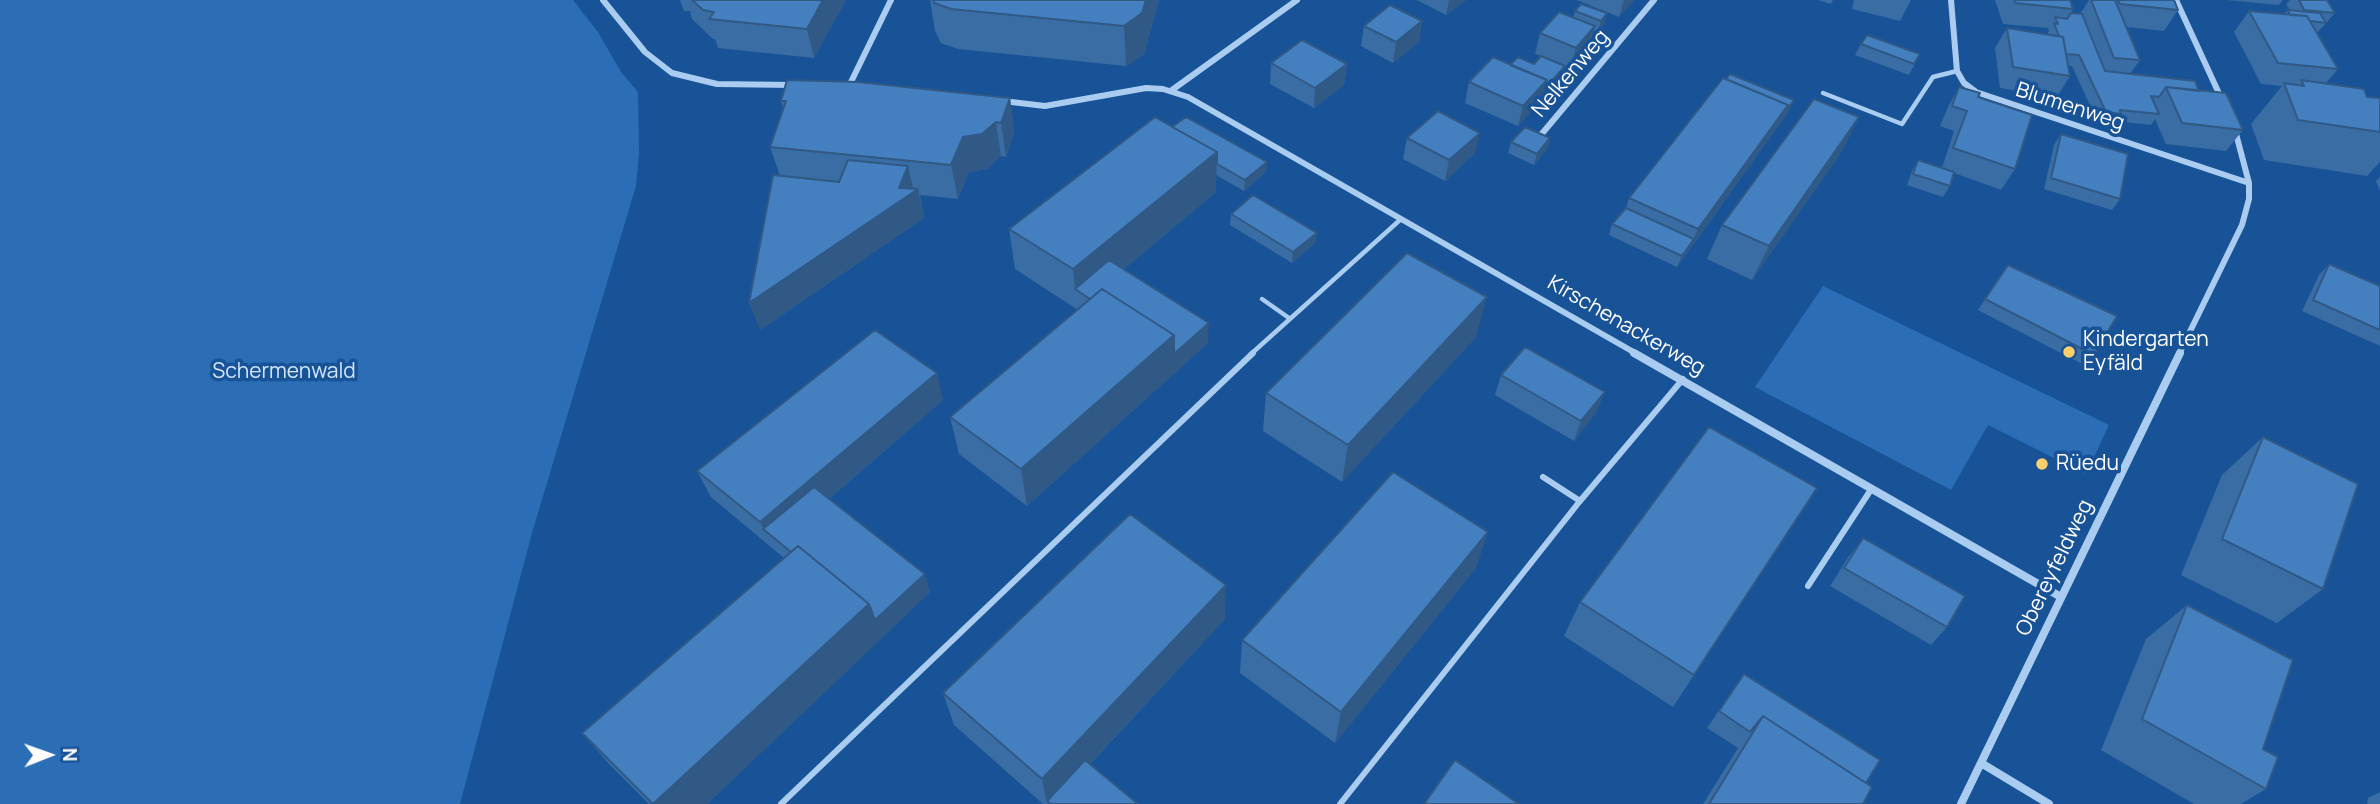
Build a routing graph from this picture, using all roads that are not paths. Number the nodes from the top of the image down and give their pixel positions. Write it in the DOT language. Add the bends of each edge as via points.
graph roads {
  1 [pos="603,0"];
  2 [pos="891,0"];
  3 [pos="1297,0"];
  4 [pos="1654,0"];
  5 [pos="1951,0"];
  6 [pos="2176,0"];
  7 [pos="1957,71"];
  8 [pos="850,84"];
  9 [pos="795,85"];
  10 [pos="836,85"];
  11 [pos="863,86"];
  12 [pos="1172,90"];
  13 [pos="1824,93"];
  14 [pos="993,100"];
  15 [pos="2228,114"];
  16 [pos="2234,127"];
  17 [pos="1540,135"];
  18 [pos="2249,183"];
  19 [pos="1401,219"];
  20 [pos="1262,299"];
  21 [pos="1289,318"];
  22 [pos="1683,379"];
  23 [pos="1544,477"];
  24 [pos="1872,488"];
  25 [pos="1580,500"];
  26 [pos="1808,586"];
  27 [pos="2061,597"];
  28 [pos="1980,763"];
  29 [pos="781,804"];
  30 [pos="1340,804"];
  31 [pos="1961,804"];
  32 [pos="2049,804"];
  1 -- 9 [label="street" via="645,52 672,74 717,84"];
  2 -- 8 [label="street"];
  3 -- 12 [label="street"];
  4 -- 17 [label="street, Nelkenweg"];
  5 -- 7 [label="street"];
  6 -- 15 [label="street"];
  7 -- 13 [label="lane" via="1933,77 1902,124"];
  7 -- 18 [label="street, Blumenweg" via="1969,88 1986,97"];
  8 -- 10 [label="street"];
  8 -- 11 [label="street"];
  12 -- 14 [label="street" via="1136,89 1045,106"];
  12 -- 19 [label="street, Kirschenackerweg"];
  16 -- 18 [label="street, Obereyfeldweg"];
  18 -- 27 [label="street, Obereyfeldweg" via="2242,225"];
  19 -- 21 [label="lane"];
  19 -- 22 [label="street, Kirschenackerweg"];
  20 -- 21 [label="lane"];
  21 -- 29 [label="lane"];
  22 -- 24 [label="street, Kirschenackerweg"];
  22 -- 25 [label="lane"];
  23 -- 25 [label="lane"];
  24 -- 26 [label="lane"];
  24 -- 27 [label="street, Kirschenackerweg"];
  25 -- 30 [label="lane"];
  27 -- 28 [label="street, Obereyfeldweg"];
  28 -- 31 [label="street, Obereyfeldweg"];
  28 -- 32 [label="street"];
}
